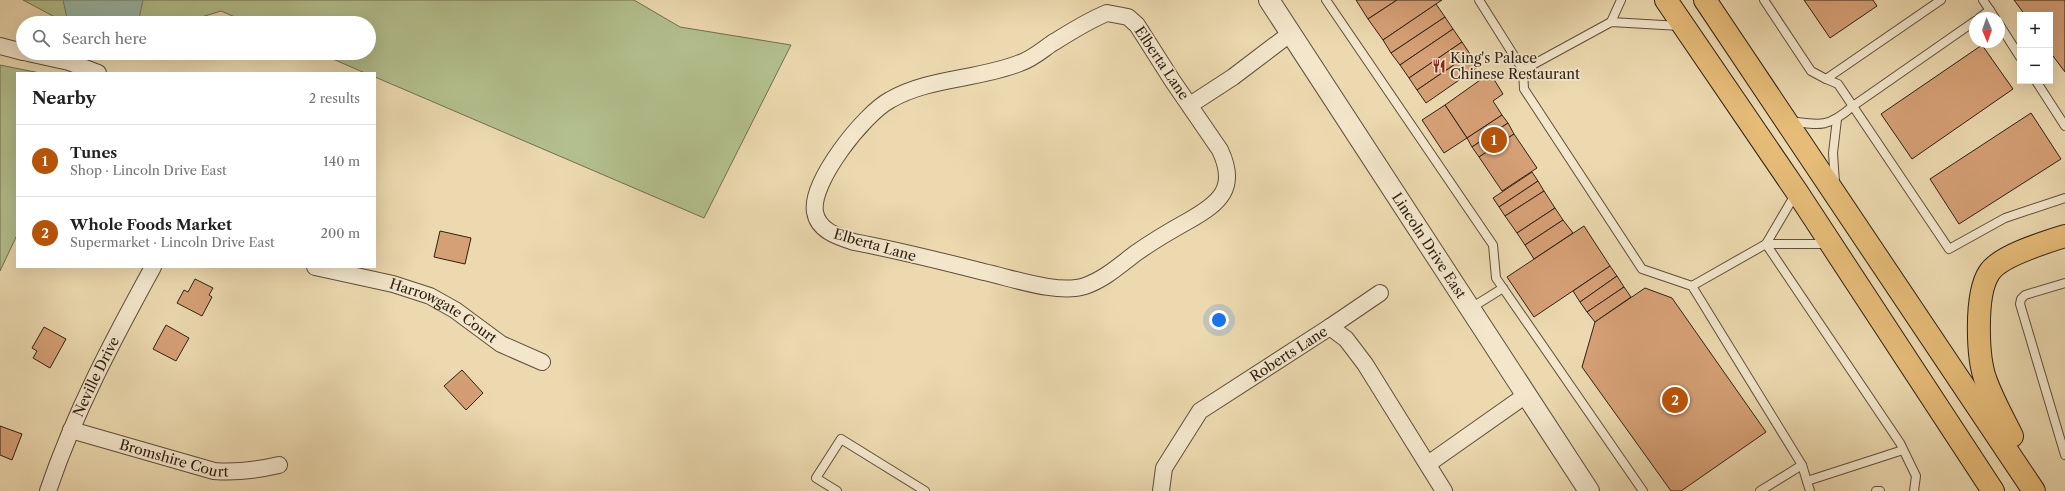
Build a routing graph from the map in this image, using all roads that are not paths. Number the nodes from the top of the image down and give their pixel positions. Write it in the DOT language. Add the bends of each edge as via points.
graph roads {
  1 [pos="1270,0"];
  2 [pos="1326,0"];
  3 [pos="1479,0"];
  4 [pos="1621,0"];
  5 [pos="1666,0"];
  6 [pos="1705,0"];
  7 [pos="1764,0"];
  8 [pos="1941,0"];
  9 [pos="1983,0"];
  10 [pos="1990,10"];
  11 [pos="1987,12"];
  12 [pos="1610,22"];
  13 [pos="1969,25"];
  14 [pos="1683,26"];
  15 [pos="1291,33"];
  16 [pos="2005,33"];
  17 [pos="0,46"];
  18 [pos="16,50"];
  19 [pos="2017,52"];
  20 [pos="60,60"];
  21 [pos="1523,70"];
  22 [pos="95,72"];
  23 [pos="1826,79"];
  24 [pos="2038,84"];
  25 [pos="1190,105"];
  26 [pos="1853,106"];
  27 [pos="1837,119"];
  28 [pos="1786,120"];
  29 [pos="2065,126"];
  30 [pos="1797,192"];
  31 [pos="1838,198"];
  32 [pos="2065,198"];
  33 [pos="2062,240"];
  34 [pos="1766,244"];
  35 [pos="1831,244"];
  36 [pos="152,268"];
  37 [pos="320,268"];
  38 [pos="2065,283"];
  39 [pos="1692,286"];
  40 [pos="1503,288"];
  41 [pos="1380,293"];
  42 [pos="1471,308"];
  43 [pos="1330,327"];
  44 [pos="542,362"];
  45 [pos="1526,395"];
  46 [pos="71,430"];
  47 [pos="1904,450"];
  48 [pos="2065,456"];
  49 [pos="2013,457"];
  50 [pos="279,464"];
  51 [pos="1428,464"];
  52 [pos="1802,465"];
  53 [pos="1807,481"];
  54 [pos="48,491"];
  55 [pos="837,491"];
  56 [pos="925,491"];
  57 [pos="1160,491"];
  58 [pos="1444,491"];
  59 [pos="1589,491"];
  60 [pos="1643,491"];
  61 [pos="1760,491"];
  62 [pos="1810,491"];
  63 [pos="1876,491"];
  64 [pos="1880,491"];
  65 [pos="1914,491"];
  66 [pos="1993,491"];
  67 [pos="2034,491"];
  1 -- 15 [label="street, Lincoln Drive East"];
  2 -- 40 [label="lane" via="1493,245 1496,278"];
  3 -- 21 [label="lane"];
  4 -- 12 [label="lane"];
  5 -- 14 [label="highway"];
  6 -- 28 [label="highway"];
  7 -- 23 [label="lane" via="1811,71"];
  8 -- 23 [label="lane"];
  9 -- 10 [label="lane"];
  10 -- 11 [label="lane"];
  12 -- 14 [label="lane"];
  12 -- 21 [label="lane"];
  13 -- 26 [label="lane"];
  14 -- 30 [label="highway"];
  15 -- 25 [label="street, Elberta Lane" via="1233,77"];
  15 -- 42 [label="street, Lincoln Drive East"];
  16 -- 19 [label="lane"];
  17 -- 18 [label="street"];
  20 -- 22 [label="street"];
  21 -- 39 [label="lane" via="1524,89 1642,270"];
  23 -- 26 [label="lane" via="1838,84"];
  24 -- 29 [label="lane"];
  25 -- 25 [label="street, Elberta Lane" via="1226,163 1229,175 1227,188 1210,208 1151,243 1111,273 1084,286 1054,287 1038,284 854,242 828,231 819,223 815,213 818,190 841,150 862,123 888,100 919,87 1022,63 1082,25 1107,13 1128,17 1137,24"];
  26 -- 27 [label="lane"];
  26 -- 32 [label="lane" via="1949,249 2005,218"];
  27 -- 28 [label="lane" via="1818,125"];
  27 -- 31 [label="lane" via="1833,153"];
  28 -- 31 [label="highway"];
  30 -- 34 [label="lane"];
  30 -- 35 [label="highway"];
  31 -- 49 [label="highway"];
  33 -- 49 [label="highway" via="2010,256 1989,272 1980,296 1979,333 1985,380 2012,438"];
  34 -- 35 [label="lane"];
  34 -- 39 [label="lane"];
  34 -- 47 [label="lane"];
  35 -- 66 [label="highway"];
  36 -- 46 [label="street, Neville Drive" via="94,377"];
  37 -- 44 [label="street, Harrowgate Court" via="393,284 430,296 455,310 501,344"];
  38 -- 48 [label="lane" via="2025,295 2020,304"];
  39 -- 52 [label="lane"];
  40 -- 42 [label="lane"];
  40 -- 60 [label="lane"];
  41 -- 43 [label="street"];
  42 -- 45 [label="street, Lincoln Drive East"];
  43 -- 51 [label="street, Roberts Lane" via="1346,339 1365,364"];
  43 -- 57 [label="street, Roberts Lane" via="1200,411 1164,468"];
  45 -- 51 [label="street"];
  45 -- 59 [label="street, Lincoln Drive East"];
  46 -- 50 [label="street, Bromshire Court" via="214,471 252,471"];
  46 -- 54 [label="street, Neville Drive"];
  47 -- 53 [label="lane"];
  47 -- 65 [label="lane" via="1916,476"];
  49 -- 67 [label="highway"];
  51 -- 58 [label="street, Roberts Lane"];
  52 -- 53 [label="lane"];
  52 -- 61 [label="lane"];
  53 -- 62 [label="lane"];
  55 -- 56 [label="lane" via="816,478 841,439"];
  63 -- 64 [label="lane"];
}
